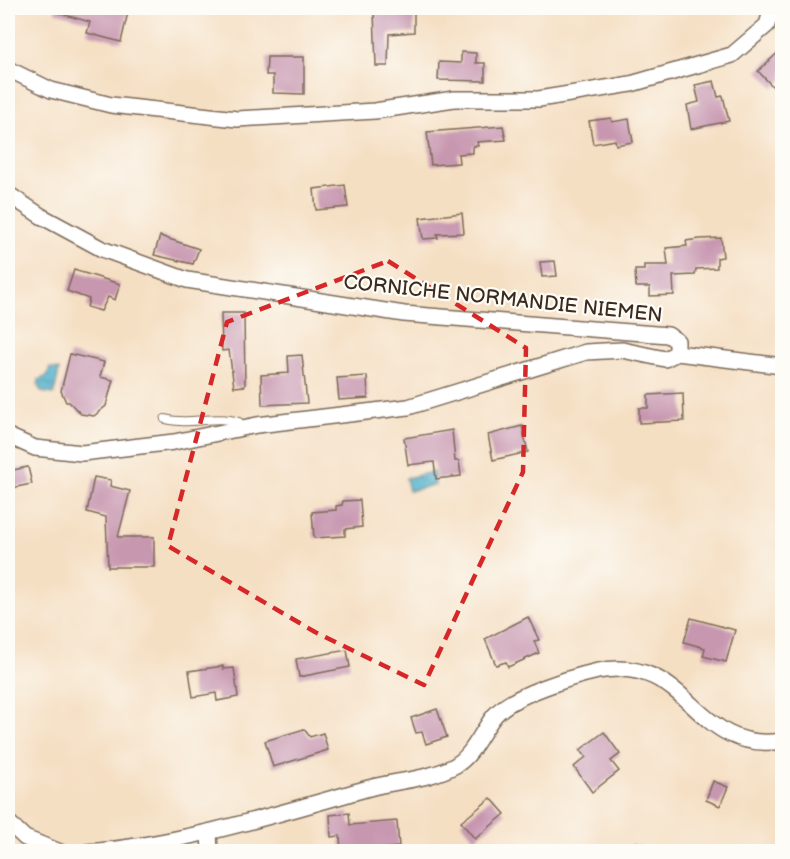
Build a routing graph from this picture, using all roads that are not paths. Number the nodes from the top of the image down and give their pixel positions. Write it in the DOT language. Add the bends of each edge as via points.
graph roads {
  1 [pos="772,8"];
  2 [pos="8,69"];
  3 [pos="8,194"];
  4 [pos="677,353"];
  5 [pos="783,366"];
  6 [pos="165,419"];
  7 [pos="242,428"];
  8 [pos="8,436"];
  9 [pos="783,741"];
  10 [pos="8,822"];
  11 [pos="209,832"];
  12 [pos="60,852"];
  13 [pos="87,852"];
  14 [pos="210,852"];
  1 -- 2 [label="street" via="767,25 732,56 631,84 539,99 454,99 375,111 237,118 111,105 51,90"];
  3 -- 4 [label="street, CORNICHE NORMANDIE NIEMEN" via="102,249 187,279 404,314 668,335 677,341"];
  4 -- 5 [label="street"];
  4 -- 7 [label="street, CORNICHE NORMANDIE NIEMEN" via="665,359 622,350 586,352 408,407"];
  6 -- 7 [label="lane" via="178,423 230,419"];
  7 -- 8 [label="street, CORNICHE NORMANDIE NIEMEN" via="174,442 82,453 35,448"];
  9 -- 11 [label="street" via="765,744 739,740 720,731 666,681 624,668 600,671 562,680 506,706 495,714 458,764 427,777 383,784"];
  10 -- 12 [label="street" via="26,838"];
  11 -- 13 [label="street" via="170,842"];
  11 -- 14 [label="street"];
}
